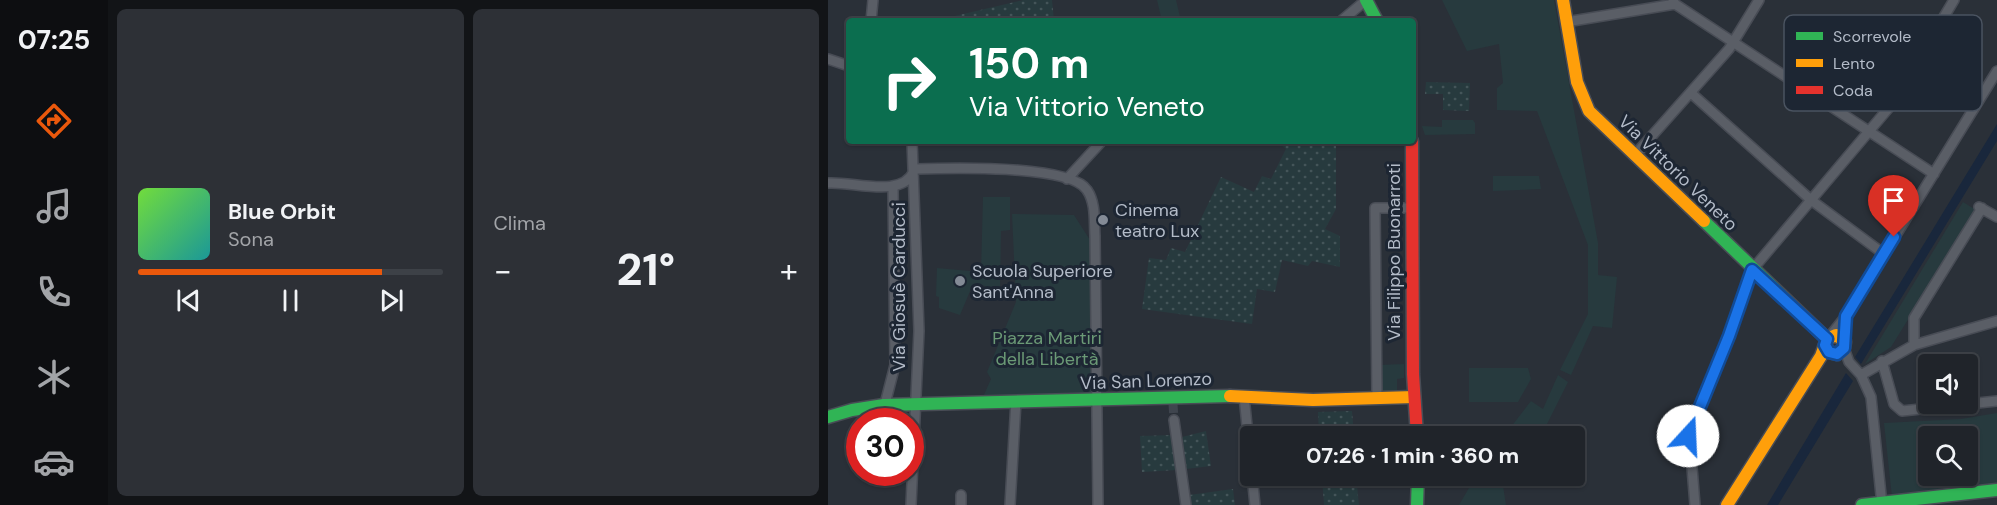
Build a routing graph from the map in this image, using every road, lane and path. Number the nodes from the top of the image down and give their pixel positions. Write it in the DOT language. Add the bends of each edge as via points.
graph roads {
  1 [pos="873,0"];
  2 [pos="1563,0"];
  3 [pos="1759,0"];
  4 [pos="1954,0"];
  5 [pos="1366,1"];
  6 [pos="1674,2"];
  7 [pos="1945,15"];
  8 [pos="871,18"];
  9 [pos="1345,18"];
  10 [pos="1375,18"];
  11 [pos="1566,22"];
  12 [pos="1734,43"];
  13 [pos="828,58"];
  14 [pos="846,65"];
  15 [pos="1997,71"];
  16 [pos="1784,76"];
  17 [pos="1691,93"];
  18 [pos="1982,96"];
  19 [pos="1838,111"];
  20 [pos="1885,111"];
  21 [pos="1973,111"];
  22 [pos="1870,132"];
  23 [pos="912,144"];
  24 [pos="1099,144"];
  25 [pos="1412,144"];
  26 [pos="1634,156"];
  27 [pos="915,169"];
  28 [pos="1934,174"];
  29 [pos="1067,179"];
  30 [pos="828,183"];
  31 [pos="893,187"];
  32 [pos="1811,200"];
  33 [pos="1412,208"];
  34 [pos="1997,217"];
  35 [pos="1884,254"];
  36 [pos="1752,270"];
  37 [pos="1846,316"];
  38 [pos="1997,321"];
  39 [pos="1828,341"];
  40 [pos="1845,345"];
  41 [pos="1914,345"];
  42 [pos="1882,361"];
  43 [pos="1861,375"];
  44 [pos="1244,396"];
  45 [pos="1414,397"];
  46 [pos="1377,398"];
  47 [pos="1016,401"];
  48 [pos="1099,401"];
  49 [pos="1997,401"];
  50 [pos="881,404"];
  51 [pos="915,405"];
  52 [pos="828,417"];
  53 [pos="1174,420"];
  54 [pos="1416,426"];
  55 [pos="1418,486"];
  56 [pos="1997,490"];
  57 [pos="1737,492"];
  58 [pos="1882,504"];
  59 [pos="911,505"];
  60 [pos="1010,505"];
  61 [pos="1098,505"];
  62 [pos="1186,505"];
  63 [pos="1255,505"];
  64 [pos="1417,505"];
  65 [pos="1695,505"];
  66 [pos="1727,505"];
  67 [pos="1736,505"];
  68 [pos="1862,505"];
  1 -- 8 [label="street"];
  2 -- 11 [label="street, Via Vittorio Veneto"];
  3 -- 12 [label="street"];
  4 -- 7 [label="street"];
  5 -- 9 [label="street"];
  5 -- 10 [label="street"];
  6 -- 11 [label="street"];
  6 -- 12 [label="street"];
  11 -- 26 [label="street, Via Vittorio Veneto" via="1577,82 1587,108"];
  12 -- 16 [label="street"];
  12 -- 17 [label="street"];
  13 -- 14 [label="street"];
  15 -- 18 [label="street"];
  17 -- 26 [label="street"];
  17 -- 32 [label="street"];
  19 -- 22 [label="street"];
  20 -- 22 [label="street"];
  21 -- 28 [label="street"];
  22 -- 28 [label="street"];
  22 -- 32 [label="street"];
  23 -- 27 [label="street, Via Giosuè Carducci"];
  24 -- 29 [label="street"];
  25 -- 33 [label="street, Via Filippo Buonarroti"];
  26 -- 36 [label="street, Via Vittorio Veneto"];
  27 -- 29 [label="street" via="1003,169"];
  27 -- 31 [label="street" via="908,181"];
  27 -- 51 [label="street, Via Giosuè Carducci" via="919,331"];
  28 -- 35 [label="street"];
  29 -- 48 [label="street" via="1088,191 1094,216"];
  30 -- 31 [label="street"];
  31 -- 50 [label="street" via="895,365"];
  32 -- 35 [label="street"];
  32 -- 36 [label="street"];
  33 -- 45 [label="street, Via Filippo Buonarroti"];
  33 -- 46 [label="street" via="1375,208"];
  34 -- 41 [label="street" via="1980,207 1914,318"];
  35 -- 37 [label="street"];
  36 -- 39 [label="street, Via Vittorio Veneto"];
  36 -- 65 [label="street" via="1689,430"];
  37 -- 39 [label="street"];
  37 -- 40 [label="street"];
  38 -- 41 [label="street"];
  39 -- 40 [label="street" via="1839,335"];
  39 -- 40 [label="street" via="1834,354"];
  39 -- 57 [label="street"];
  40 -- 43 [label="street" via="1849,362"];
  41 -- 42 [label="street"];
  42 -- 43 [label="street"];
  42 -- 49 [label="street" via="1898,409 1908,412"];
  43 -- 58 [label="street" via="1871,397"];
  44 -- 46 [label="street, Via San Lorenzo"];
  44 -- 48 [label="street, Via San Lorenzo" via="1172,402"];
  44 -- 63 [label="street"];
  45 -- 46 [label="street, Via San Lorenzo"];
  45 -- 54 [label="street, Via Filippo Buonarroti"];
  47 -- 48 [label="street, Via San Lorenzo"];
  47 -- 51 [label="street, Via San Lorenzo"];
  47 -- 60 [label="street"];
  48 -- 61 [label="street"];
  50 -- 51 [label="street, Via San Lorenzo"];
  50 -- 52 [label="street, Via San Lorenzo"];
  51 -- 59 [label="street, Via Giosuè Carducci"];
  53 -- 62 [label="street"];
  55 -- 64 [label="street"];
  56 -- 58 [label="street"];
  57 -- 66 [label="street"];
  57 -- 67 [label="street"];
  58 -- 68 [label="street"];
}
